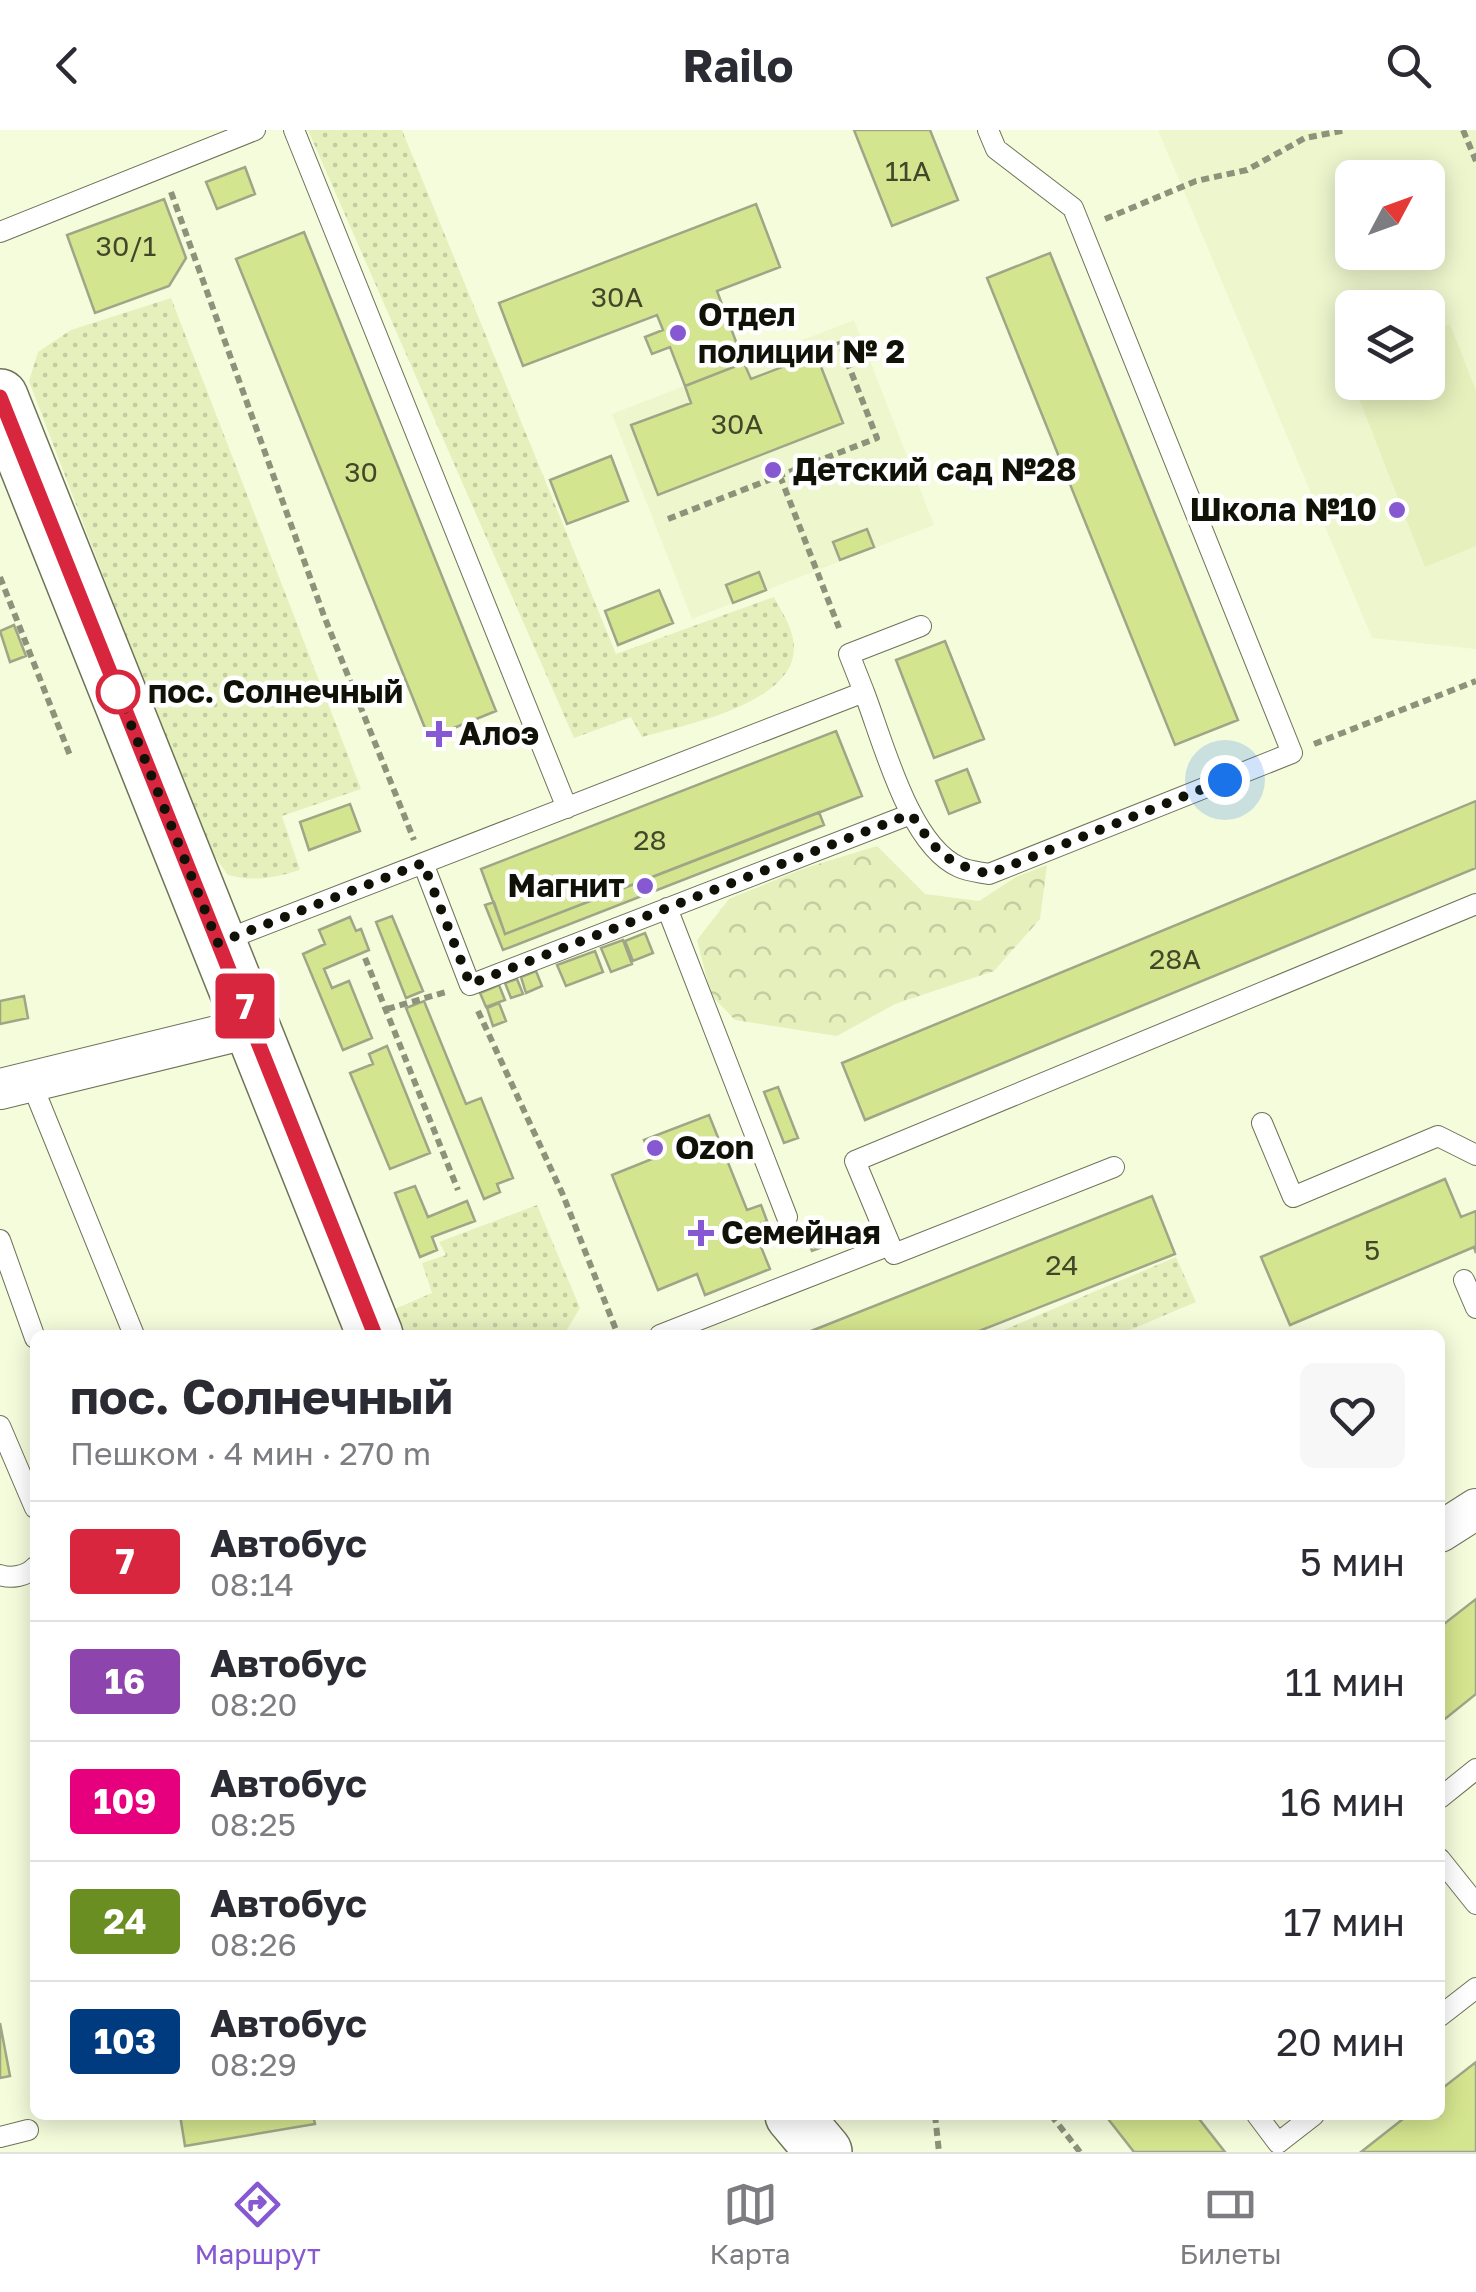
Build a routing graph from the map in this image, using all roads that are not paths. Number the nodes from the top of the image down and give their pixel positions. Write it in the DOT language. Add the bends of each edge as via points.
graph roads {
  1 [pos="255,130"];
  2 [pos="294,130"];
  3 [pos="988,130"];
  4 [pos="0,232"];
  5 [pos="0,397"];
  6 [pos="921,626"];
  7 [pos="864,692"];
  8 [pos="567,808"];
  9 [pos="911,814"];
  10 [pos="423,863"];
  11 [pos="1476,904"];
  12 [pos="667,908"];
  13 [pos="218,943"];
  14 [pos="254,1028"];
  15 [pos="16,1085"];
  16 [pos="1262,1123"];
  17 [pos="1476,1155"];
  18 [pos="1114,1167"];
  19 [pos="787,1218"];
  20 [pos="0,1240"];
  21 [pos="890,1244"];
  22 [pos="1464,1280"];
  23 [pos="1476,1308"];
  24 [pos="32,1330"];
  25 [pos="132,1330"];
  26 [pos="373,1330"];
  27 [pos="673,1330"];
  28 [pos="0,1426"];
  29 [pos="30,1496"];
  30 [pos="1476,1508"];
  31 [pos="1445,1529"];
  32 [pos="30,1572"];
  33 [pos="0,1574"];
  34 [pos="1476,1769"];
  35 [pos="1445,1794"];
  36 [pos="1445,1864"];
  37 [pos="1476,1904"];
  38 [pos="1476,1988"];
  39 [pos="1445,2012"];
  40 [pos="796,2120"];
  41 [pos="1260,2120"];
  42 [pos="1308,2120"];
  43 [pos="28,2130"];
  44 [pos="0,2137"];
  45 [pos="824,2152"];
  1 -- 4 [label="lane"];
  2 -- 8 [label="lane"];
  3 -- 9 [label="lane" via="996,149 1072,208 1292,753 989,874 957,866"];
  5 -- 13 [label="main road"];
  6 -- 7 [label="lane" via="849,654"];
  7 -- 8 [label="lane"];
  7 -- 9 [label="lane"];
  8 -- 10 [label="lane"];
  9 -- 12 [label="lane"];
  10 -- 12 [label="lane" via="470,984"];
  10 -- 13 [label="lane"];
  11 -- 21 [label="lane" via="855,1161"];
  12 -- 19 [label="lane"];
  13 -- 14 [label="main road"];
  14 -- 15 [label="street"];
  14 -- 26 [label="main road"];
  15 -- 25 [label="lane"];
  16 -- 17 [label="lane" via="1293,1197 1438,1136"];
  18 -- 21 [label="lane" via="894,1254"];
  20 -- 24 [label="lane"];
  21 -- 27 [label="lane"];
  22 -- 23 [label="lane"];
  28 -- 29 [label="lane"];
  30 -- 31 [label="street"];
  32 -- 33 [label="lane"];
  34 -- 35 [label="lane"];
  36 -- 37 [label="lane"];
  38 -- 39 [label="lane"];
  40 -- 45 [label="main road"];
  41 -- 42 [label="lane" via="1278,2143"];
  43 -- 44 [label="lane"];
}
